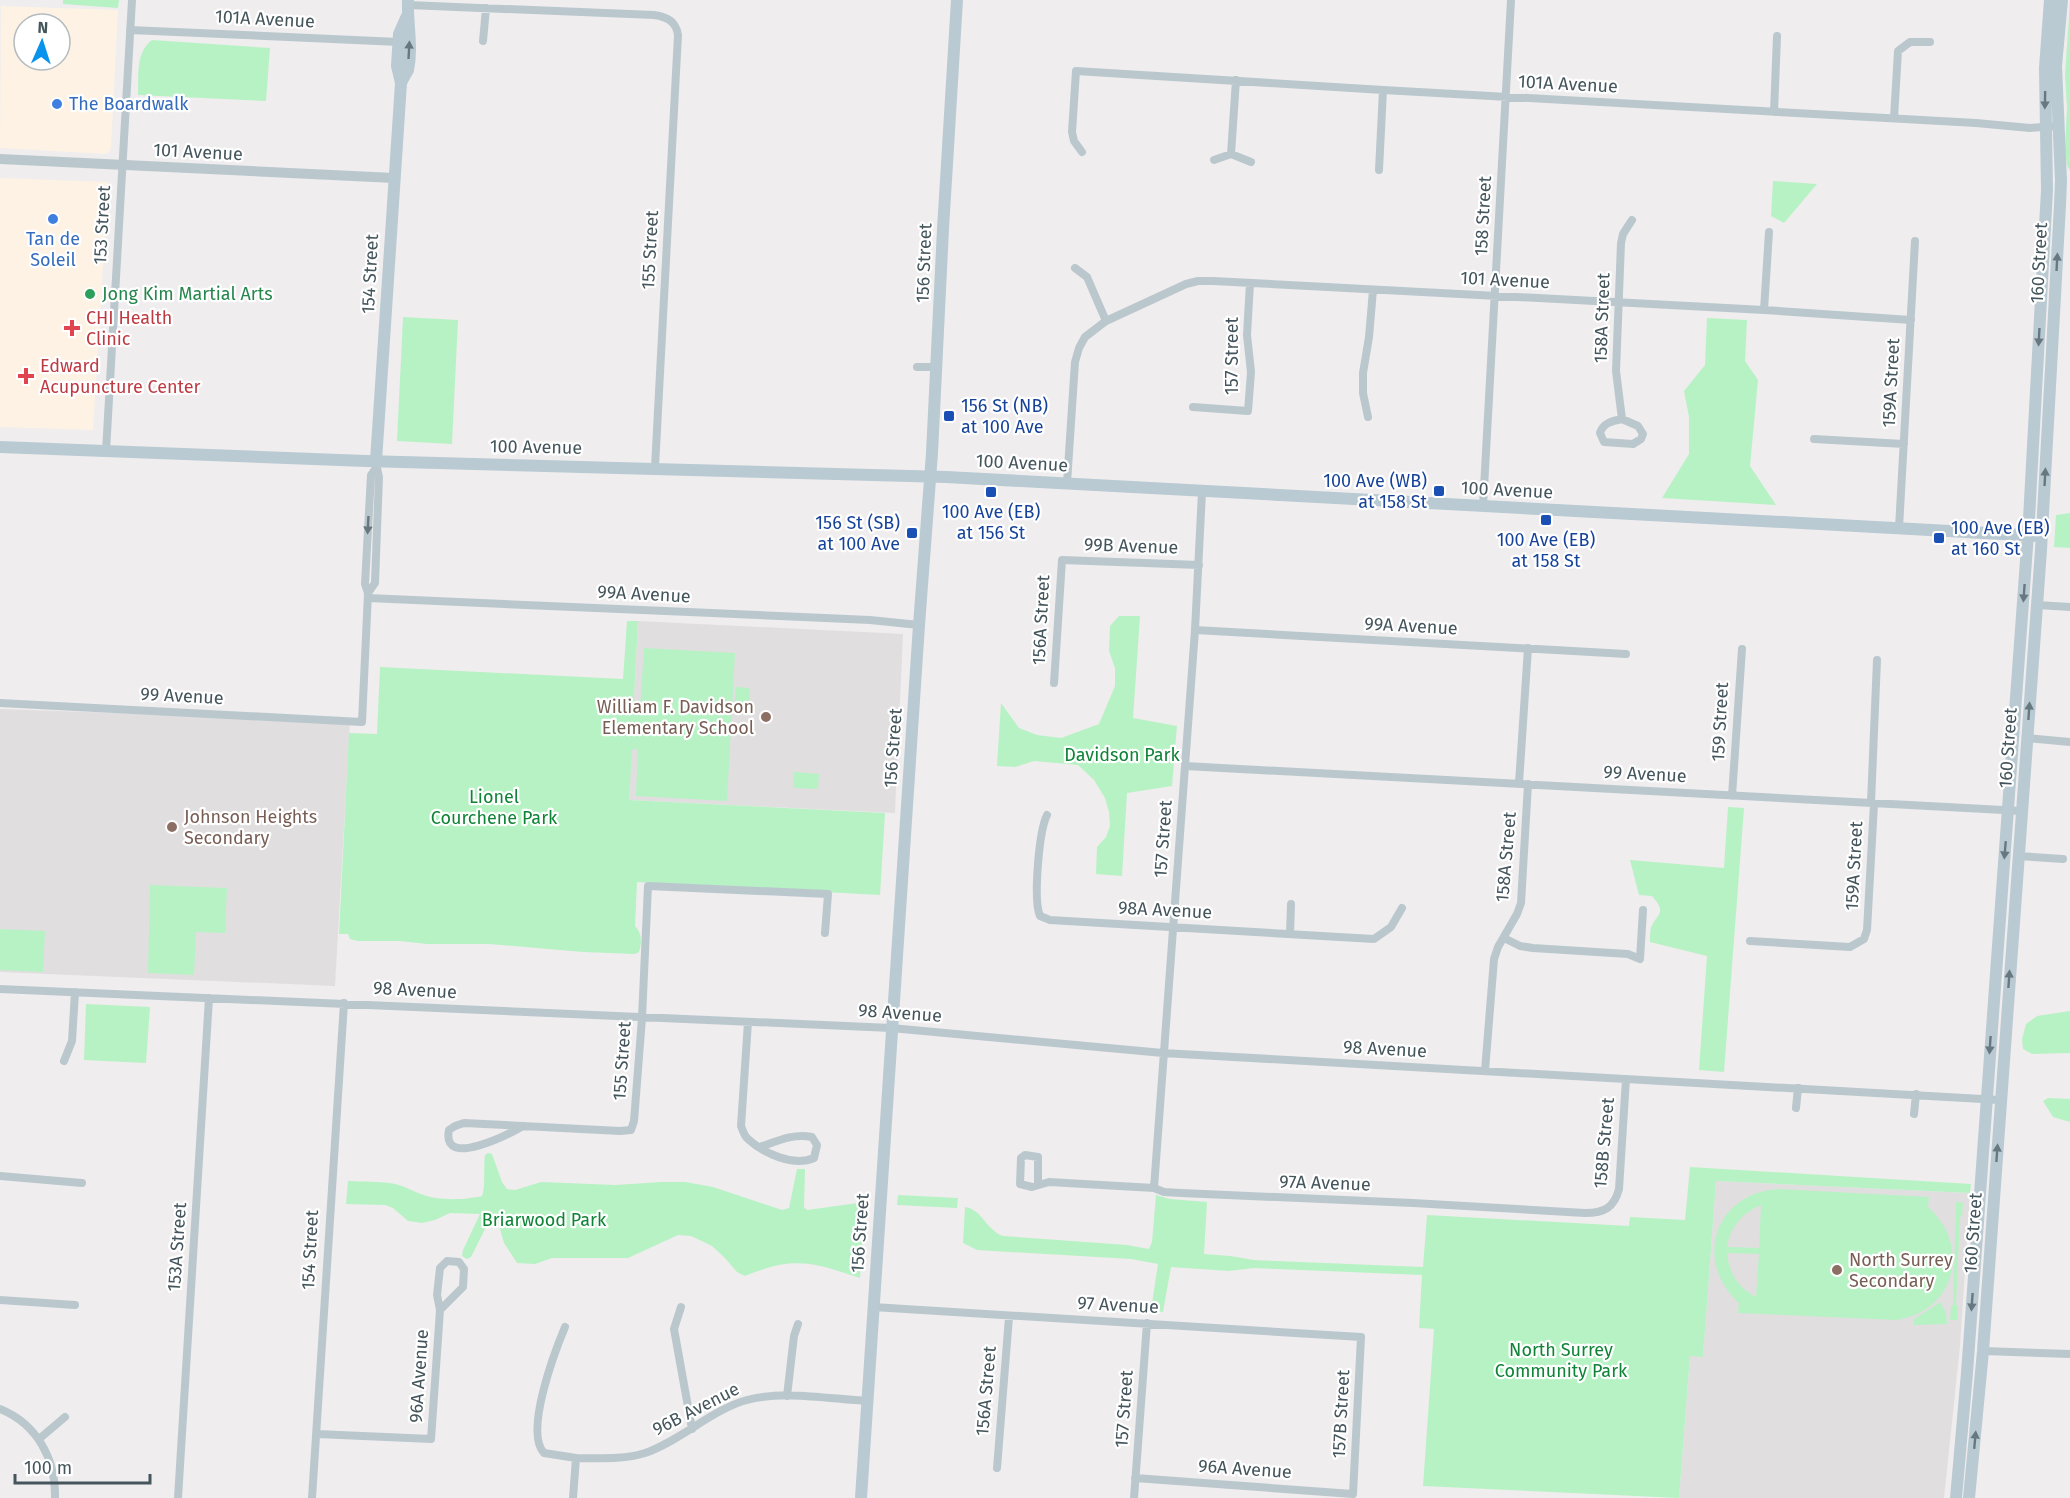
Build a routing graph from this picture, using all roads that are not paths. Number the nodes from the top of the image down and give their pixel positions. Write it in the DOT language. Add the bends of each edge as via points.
graph roads {
  1 [pos="132,0"];
  2 [pos="957,0"];
  3 [pos="1511,0"];
  4 [pos="2050,0"];
  5 [pos="2062,0"];
  6 [pos="407,7"];
  7 [pos="486,8"];
  8 [pos="130,30"];
  9 [pos="1777,36"];
  10 [pos="483,41"];
  11 [pos="399,42"];
  12 [pos="1930,42"];
  13 [pos="1236,80"];
  14 [pos="401,83"];
  15 [pos="1383,90"];
  16 [pos="1505,97"];
  17 [pos="1774,112"];
  18 [pos="1894,118"];
  19 [pos="2058,126"];
  20 [pos="2045,128"];
  21 [pos="1082,152"];
  22 [pos="1231,154"];
  23 [pos="0,159"];
  24 [pos="1214,160"];
  25 [pos="1251,162"];
  26 [pos="122,165"];
  27 [pos="1379,170"];
  28 [pos="394,178"];
  29 [pos="1632,220"];
  30 [pos="1769,232"];
  31 [pos="1916,241"];
  32 [pos="1075,268"];
  33 [pos="1250,283"];
  34 [pos="1373,290"];
  35 [pos="1496,296"];
  36 [pos="1619,302"];
  37 [pos="1764,310"];
  38 [pos="1911,320"];
  39 [pos="1106,321"];
  40 [pos="917,367"];
  41 [pos="937,368"];
  42 [pos="1193,406"];
  43 [pos="1368,417"];
  44 [pos="1622,419"];
  45 [pos="1814,439"];
  46 [pos="1904,444"];
  47 [pos="0,447"];
  48 [pos="106,451"];
  49 [pos="376,464"];
  50 [pos="655,467"];
  51 [pos="930,476"];
  52 [pos="1067,483"];
  53 [pos="1202,492"];
  54 [pos="1483,506"];
  55 [pos="1899,528"];
  56 [pos="2028,535"];
  57 [pos="2041,536"];
  58 [pos="1062,560"];
  59 [pos="1199,565"];
  60 [pos="368,596"];
  61 [pos="2037,605"];
  62 [pos="2070,607"];
  63 [pos="919,625"];
  64 [pos="1195,630"];
  65 [pos="1528,648"];
  66 [pos="1742,649"];
  67 [pos="1626,654"];
  68 [pos="1877,660"];
  69 [pos="1054,683"];
  70 [pos="0,703"];
  71 [pos="362,722"];
  72 [pos="2027,738"];
  73 [pos="2070,741"];
  74 [pos="1185,766"];
  75 [pos="1523,783"];
  76 [pos="1732,796"];
  77 [pos="1873,803"];
  78 [pos="2009,810"];
  79 [pos="2022,811"];
  80 [pos="1047,816"];
  81 [pos="2018,856"];
  82 [pos="2063,859"];
  83 [pos="1291,904"];
  84 [pos="1402,908"];
  85 [pos="1642,910"];
  86 [pos="1173,927"];
  87 [pos="825,933"];
  88 [pos="1290,934"];
  89 [pos="1504,938"];
  90 [pos="1750,941"];
  91 [pos="0,989"];
  92 [pos="75,992"];
  93 [pos="209,998"];
  94 [pos="344,1004"];
  95 [pos="642,1018"];
  96 [pos="748,1023"];
  97 [pos="891,1028"];
  98 [pos="1163,1053"];
  99 [pos="64,1061"];
  100 [pos="1485,1071"];
  101 [pos="1626,1079"];
  102 [pos="1798,1088"];
  103 [pos="1916,1094"];
  104 [pos="1986,1099"];
  105 [pos="2000,1100"];
  106 [pos="1796,1107"];
  107 [pos="1914,1114"];
  108 [pos="523,1126"];
  109 [pos="760,1147"];
  110 [pos="0,1176"];
  111 [pos="82,1183"];
  112 [pos="1038,1184"];
  113 [pos="1154,1188"];
  114 [pos="1610,1208"];
  115 [pos="0,1300"];
  116 [pos="75,1305"];
  117 [pos="681,1307"];
  118 [pos="873,1307"];
  119 [pos="440,1310"];
  120 [pos="1009,1317"];
  121 [pos="1147,1323"];
  122 [pos="798,1324"];
  123 [pos="565,1327"];
  124 [pos="1361,1337"];
  125 [pos="1983,1351"];
  126 [pos="2070,1354"];
  127 [pos="787,1396"];
  128 [pos="867,1401"];
  129 [pos="0,1409"];
  130 [pos="65,1418"];
  131 [pos="692,1429"];
  132 [pos="317,1434"];
  133 [pos="39,1439"];
  134 [pos="576,1458"];
  135 [pos="997,1468"];
  136 [pos="1135,1478"];
  137 [pos="1353,1494"];
  138 [pos="55,1498"];
  139 [pos="178,1498"];
  140 [pos="312,1498"];
  141 [pos="573,1498"];
  142 [pos="861,1498"];
  143 [pos="1134,1498"];
  144 [pos="1956,1498"];
  145 [pos="1969,1498"];
  1 -- 8 [label="street, 153 Street"];
  2 -- 41 [label="main road, 156 Street"];
  3 -- 16 [label="street, 158 Street"];
  4 -- 20 [label="main road, 160 Street, one-way"];
  5 -- 19 [label="main road, 160 Street" via="2055,66"];
  6 -- 7 [label="street"];
  6 -- 11 [label="main road, 154 Street"];
  14 -- 6 [label="main road, 154 Street, one-way" via="408,68"];
  7 -- 10 [label="street"];
  7 -- 50 [label="street, 155 Street" via="659,16 676,27"];
  8 -- 11 [label="street, 101A Avenue"];
  8 -- 26 [label="street, 153 Street"];
  9 -- 17 [label="street"];
  11 -- 14 [label="main road, 154 Street"];
  12 -- 18 [label="street" via="1910,42 1898,51"];
  13 -- 15 [label="street, 101A Avenue"];
  13 -- 21 [label="street, 101A Avenue" via="1076,71 1072,132"];
  13 -- 22 [label="street"];
  14 -- 28 [label="main road, 154 Street"];
  15 -- 16 [label="street, 101A Avenue"];
  15 -- 27 [label="street"];
  16 -- 17 [label="street, 101A Avenue"];
  16 -- 35 [label="street, 158 Street"];
  17 -- 18 [label="street, 101A Avenue"];
  18 -- 20 [label="street, 101A Avenue"];
  19 -- 20 [label="street, 101A Avenue"];
  57 -- 19 [label="main road, 160 Street, one-way" via="2060,205"];
  20 -- 56 [label="main road, 160 Street, one-way" via="2047,190"];
  22 -- 24 [label="street"];
  22 -- 25 [label="street"];
  23 -- 26 [label="street, 101 Avenue"];
  26 -- 28 [label="street, 101 Avenue"];
  26 -- 48 [label="street, 153 Street"];
  28 -- 49 [label="main road, 154 Street"];
  29 -- 36 [label="street, 158A Street" via="1621,243"];
  30 -- 37 [label="street"];
  31 -- 38 [label="street, 159A Street"];
  32 -- 39 [label="street" via="1087,277"];
  33 -- 34 [label="street, 101 Avenue"];
  33 -- 39 [label="street, 101 Avenue" via="1194,282"];
  33 -- 42 [label="street, 157 Street" via="1248,411"];
  34 -- 35 [label="street, 101 Avenue"];
  34 -- 43 [label="street" via="1363,373"];
  35 -- 36 [label="street, 101 Avenue"];
  35 -- 54 [label="street, 158 Street"];
  36 -- 37 [label="street, 101 Avenue"];
  36 -- 44 [label="street, 158A Street" via="1616,371"];
  37 -- 38 [label="street, 101 Avenue"];
  38 -- 46 [label="street, 159A Street"];
  39 -- 52 [label="street" via="1085,337 1075,362"];
  40 -- 41 [label="street"];
  41 -- 51 [label="main road, 156 Street"];
  44 -- 44 [label="street" via="1638,426 1641,439 1633,444 1605,442 1601,428"];
  45 -- 46 [label="street"];
  46 -- 55 [label="street, 159A Street"];
  47 -- 48 [label="main road, 100 Avenue"];
  48 -- 49 [label="main road, 100 Avenue"];
  49 -- 50 [label="main road, 100 Avenue"];
  49 -- 60 [label="street, 154 Street" via="371,475 365,584"];
  50 -- 51 [label="main road, 100 Avenue"];
  51 -- 52 [label="main road, 100 Avenue"];
  51 -- 63 [label="main road, 156 Street"];
  52 -- 53 [label="main road, 100 Avenue"];
  53 -- 54 [label="main road, 100 Avenue"];
  53 -- 59 [label="street, 157 Street"];
  54 -- 55 [label="main road, 100 Avenue"];
  55 -- 56 [label="main road, 100 Avenue"];
  56 -- 57 [label="main road, 100 Avenue"];
  56 -- 78 [label="main road, 160 Street, one-way"];
  57 -- 61 [label="main road, 160 Street"];
  58 -- 59 [label="street, 99B Avenue"];
  58 -- 69 [label="street, 156A Street"];
  59 -- 64 [label="street, 157 Street"];
  60 -- 63 [label="street, 99A Avenue"];
  60 -- 71 [label="street, 154 Street"];
  61 -- 62 [label="street"];
  72 -- 61 [label="main road, 160 Street, one-way"];
  63 -- 97 [label="main road, 156 Street"];
  64 -- 65 [label="street, 99A Avenue"];
  64 -- 74 [label="street, 157 Street"];
  65 -- 67 [label="street, 99A Avenue"];
  65 -- 75 [label="street, 158A Street"];
  66 -- 76 [label="street, 159 Street"];
  68 -- 77 [label="street, 159A Street"];
  70 -- 71 [label="street, 99 Avenue"];
  72 -- 73 [label="street"];
  72 -- 79 [label="main road, 160 Street"];
  74 -- 75 [label="street, 99 Avenue" via="1265,774"];
  74 -- 86 [label="street, 157 Street"];
  75 -- 76 [label="street, 99 Avenue"];
  75 -- 89 [label="street, 158A Street" via="1522,896"];
  76 -- 77 [label="street, 99 Avenue"];
  77 -- 78 [label="street, 99 Avenue"];
  77 -- 90 [label="street, 159A Street" via="1864,939 1850,947"];
  78 -- 79 [label="street, 99 Avenue"];
  78 -- 104 [label="main road, 160 Street, one-way"];
  79 -- 81 [label="main road, 160 Street"];
  80 -- 86 [label="street, 98A Avenue" via="1042,826 1037,896 1041,916 1055,921"];
  81 -- 82 [label="street"];
  105 -- 81 [label="main road, 160 Street, one-way"];
  83 -- 88 [label="street"];
  84 -- 88 [label="street, 98A Avenue" via="1391,927 1374,939"];
  85 -- 89 [label="street" via="1640,959 1628,954 1526,947"];
  86 -- 88 [label="street, 98A Avenue"];
  86 -- 98 [label="street, 157 Street"];
  87 -- 95 [label="street, 155 Street" via="828,894 648,885"];
  89 -- 100 [label="street, 158A Street" via="1492,969"];
  91 -- 92 [label="street, 98 Avenue"];
  92 -- 93 [label="street, 98 Avenue"];
  92 -- 99 [label="street" via="72,1041"];
  93 -- 94 [label="street, 98 Avenue"];
  93 -- 139 [label="street, 153A Street"];
  94 -- 95 [label="street, 98 Avenue"];
  94 -- 132 [label="street, 154 Street"];
  95 -- 96 [label="street, 98 Avenue"];
  95 -- 108 [label="street, 155 Street" via="631,1130"];
  96 -- 97 [label="street, 98 Avenue"];
  96 -- 109 [label="street" via="741,1126 746,1137"];
  97 -- 98 [label="street, 98 Avenue"];
  97 -- 118 [label="main road, 156 Street"];
  98 -- 100 [label="street, 98 Avenue"];
  98 -- 113 [label="street, 157 Street"];
  100 -- 101 [label="street, 98 Avenue"];
  101 -- 102 [label="street, 98 Avenue"];
  101 -- 114 [label="street, 158B Street" via="1619,1189"];
  102 -- 103 [label="street, 98 Avenue"];
  102 -- 106 [label="street"];
  103 -- 104 [label="street, 98 Avenue"];
  103 -- 107 [label="street"];
  104 -- 105 [label="street, 98 Avenue"];
  104 -- 144 [label="main road, 160 Street, one-way"];
  125 -- 105 [label="main road, 160 Street, one-way"];
  108 -- 108 [label="street, 155 Street" via="478,1146 459,1148 448,1136 449,1130 465,1123"];
  109 -- 109 [label="street" via="798,1136 812,1137 818,1145 814,1158 801,1161"];
  110 -- 111 [label="street"];
  112 -- 113 [label="street, 97A Avenue"];
  113 -- 114 [label="street, 97A Avenue" via="1181,1193 1585,1213"];
  115 -- 116 [label="street"];
  117 -- 131 [label="street" via="674,1329"];
  118 -- 120 [label="street, 97 Avenue"];
  118 -- 128 [label="main road, 156 Street"];
  119 -- 119 [label="street, 96A Avenue" via="440,1268 447,1262 459,1262 464,1269 463,1287"];
  119 -- 132 [label="street, 96A Avenue" via="431,1439"];
  120 -- 121 [label="street, 97 Avenue"];
  120 -- 135 [label="street, 156A Street"];
  121 -- 124 [label="street, 97 Avenue"];
  121 -- 136 [label="street, 157 Street"];
  122 -- 127 [label="street"];
  123 -- 134 [label="street" via="548,1377 537,1429 544,1453"];
  124 -- 137 [label="street, 157B Street"];
  125 -- 126 [label="street"];
  145 -- 125 [label="main road, 160 Street, one-way"];
  127 -- 128 [label="street, 96B Avenue"];
  127 -- 131 [label="street, 96B Avenue" via="738,1403"];
  128 -- 142 [label="main road, 156 Street"];
  129 -- 133 [label="street" via="21,1420"];
  130 -- 133 [label="street"];
  131 -- 134 [label="street, 96B Avenue" via="640,1454"];
  132 -- 140 [label="street, 154 Street"];
  133 -- 138 [label="street" via="53,1471"];
  134 -- 141 [label="street"];
  136 -- 137 [label="street, 96A Avenue"];
  136 -- 143 [label="street, 157 Street"];
}
